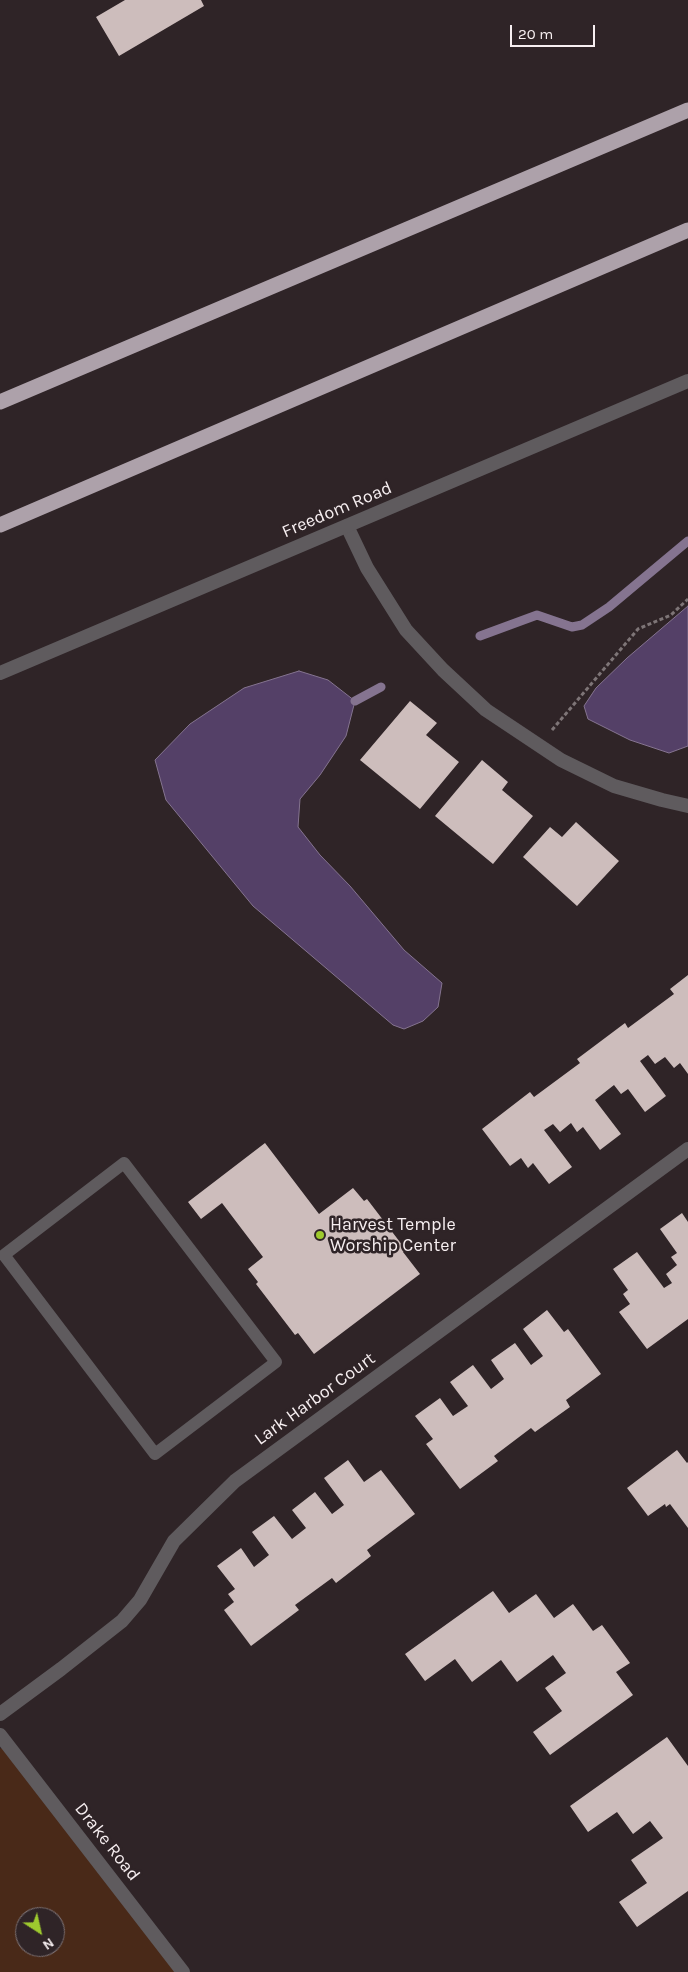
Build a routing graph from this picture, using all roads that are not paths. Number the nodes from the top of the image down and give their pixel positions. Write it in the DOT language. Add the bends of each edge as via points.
graph roads {
  1 [pos="688,110"];
  2 [pos="688,230"];
  3 [pos="688,381"];
  4 [pos="0,402"];
  5 [pos="0,525"];
  6 [pos="347,526"];
  7 [pos="0,673"];
  8 [pos="688,806"];
  9 [pos="688,1149"];
  10 [pos="68,1339"];
  11 [pos="0,1714"];
  12 [pos="0,1734"];
  13 [pos="183,1972"];
  1 -- 4 [label="highway"];
  2 -- 5 [label="highway"];
  3 -- 6 [label="street, Freedom Road"];
  6 -- 7 [label="street, Freedom Road"];
  6 -- 8 [label="street" via="406,630 486,710 561,760 614,786"];
  9 -- 11 [label="street, Lark Harbor Court" via="235,1481 174,1541 140,1600 122,1621"];
  10 -- 10 [label="lane" via="4,1255 124,1163 276,1362 155,1454"];
  12 -- 13 [label="street, Drake Road"];
}
